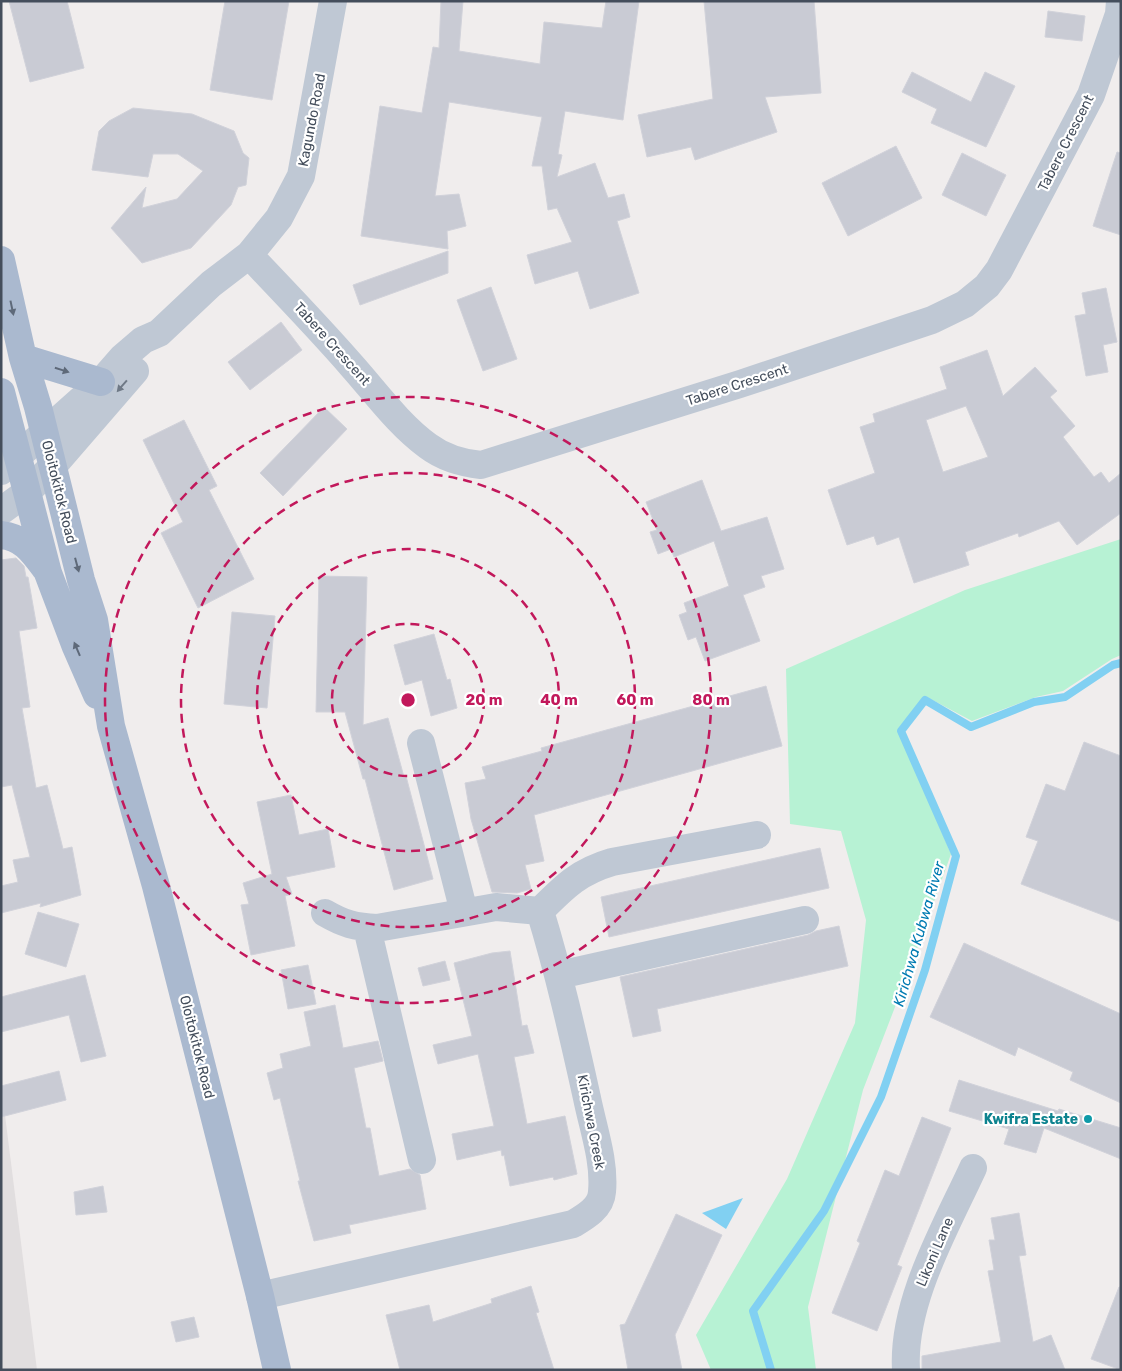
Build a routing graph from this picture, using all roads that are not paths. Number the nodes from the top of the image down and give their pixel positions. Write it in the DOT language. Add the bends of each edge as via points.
graph roads {
  1 [pos="333,1"];
  2 [pos="1120,1"];
  3 [pos="249,254"];
  4 [pos="1,260"];
  5 [pos="159,333"];
  6 [pos="23,358"];
  7 [pos="101,382"];
  8 [pos="1,392"];
  9 [pos="43,433"];
  10 [pos="10,463"];
  11 [pos="52,467"];
  12 [pos="27,492"];
  13 [pos="1,510"];
  14 [pos="1,535"];
  15 [pos="48,573"];
  16 [pos="111,726"];
  17 [pos="421,743"];
  18 [pos="757,835"];
  19 [pos="540,911"];
  20 [pos="464,912"];
  21 [pos="325,913"];
  22 [pos="805,920"];
  23 [pos="367,928"];
  24 [pos="559,975"];
  25 [pos="422,1160"];
  26 [pos="972,1168"];
  27 [pos="260,1296"];
  28 [pos="277,1370"];
  29 [pos="906,1370"];
  1 -- 3 [label="street, Kagundo Road" via="302,176 279,218"];
  2 -- 3 [label="street, Tabere Crescent" via="1119,14 1091,95 999,270 987,286 965,304 924,323 481,465 464,463 428,446 401,421"];
  3 -- 5 [label="street, Kagundo Road" via="211,284"];
  4 -- 6 [label="main road, Oloitokitok Road, one-way"];
  5 -- 7 [label="street, Kagundo Road" via="143,340"];
  5 -- 11 [label="street, Kagundo Road, one-way" via="153,349"];
  6 -- 7 [label="main road, one-way"];
  6 -- 9 [label="main road, Oloitokitok Road"];
  7 -- 9 [label="street, Kagundo Road"];
  8 -- 10 [label="main road, Oloitokitok Road"];
  9 -- 10 [label="street, Kagundo Road"];
  9 -- 11 [label="main road, Oloitokitok Road"];
  10 -- 12 [label="main road, Oloitokitok Road"];
  11 -- 12 [label="street, Kagundo Road"];
  11 -- 16 [label="main road, Oloitokitok Road, one-way" via="94,620"];
  12 -- 13 [label="street, Kagundo Road"];
  12 -- 15 [label="main road, Oloitokitok Road"];
  14 -- 15 [label="main road" via="23,542"];
  16 -- 15 [label="main road, Oloitokitok Road, one-way" via="76,648"];
  16 -- 27 [label="main road, Oloitokitok Road" via="156,886"];
  17 -- 20 [label="street"];
  18 -- 19 [label="street" via="596,867 577,876"];
  19 -- 20 [label="street" via="496,907"];
  19 -- 24 [label="street, Kirichwa Creek"];
  20 -- 23 [label="street"];
  21 -- 23 [label="street" via="343,923"];
  22 -- 24 [label="street"];
  23 -- 25 [label="street"];
  24 -- 27 [label="street, Kirichwa Creek" via="599,1152 602,1193 597,1206 573,1224"];
  26 -- 29 [label="street, Likoni Lane" via="923,1276 908,1334"];
  27 -- 28 [label="main road, Oloitokitok Road"];
}
